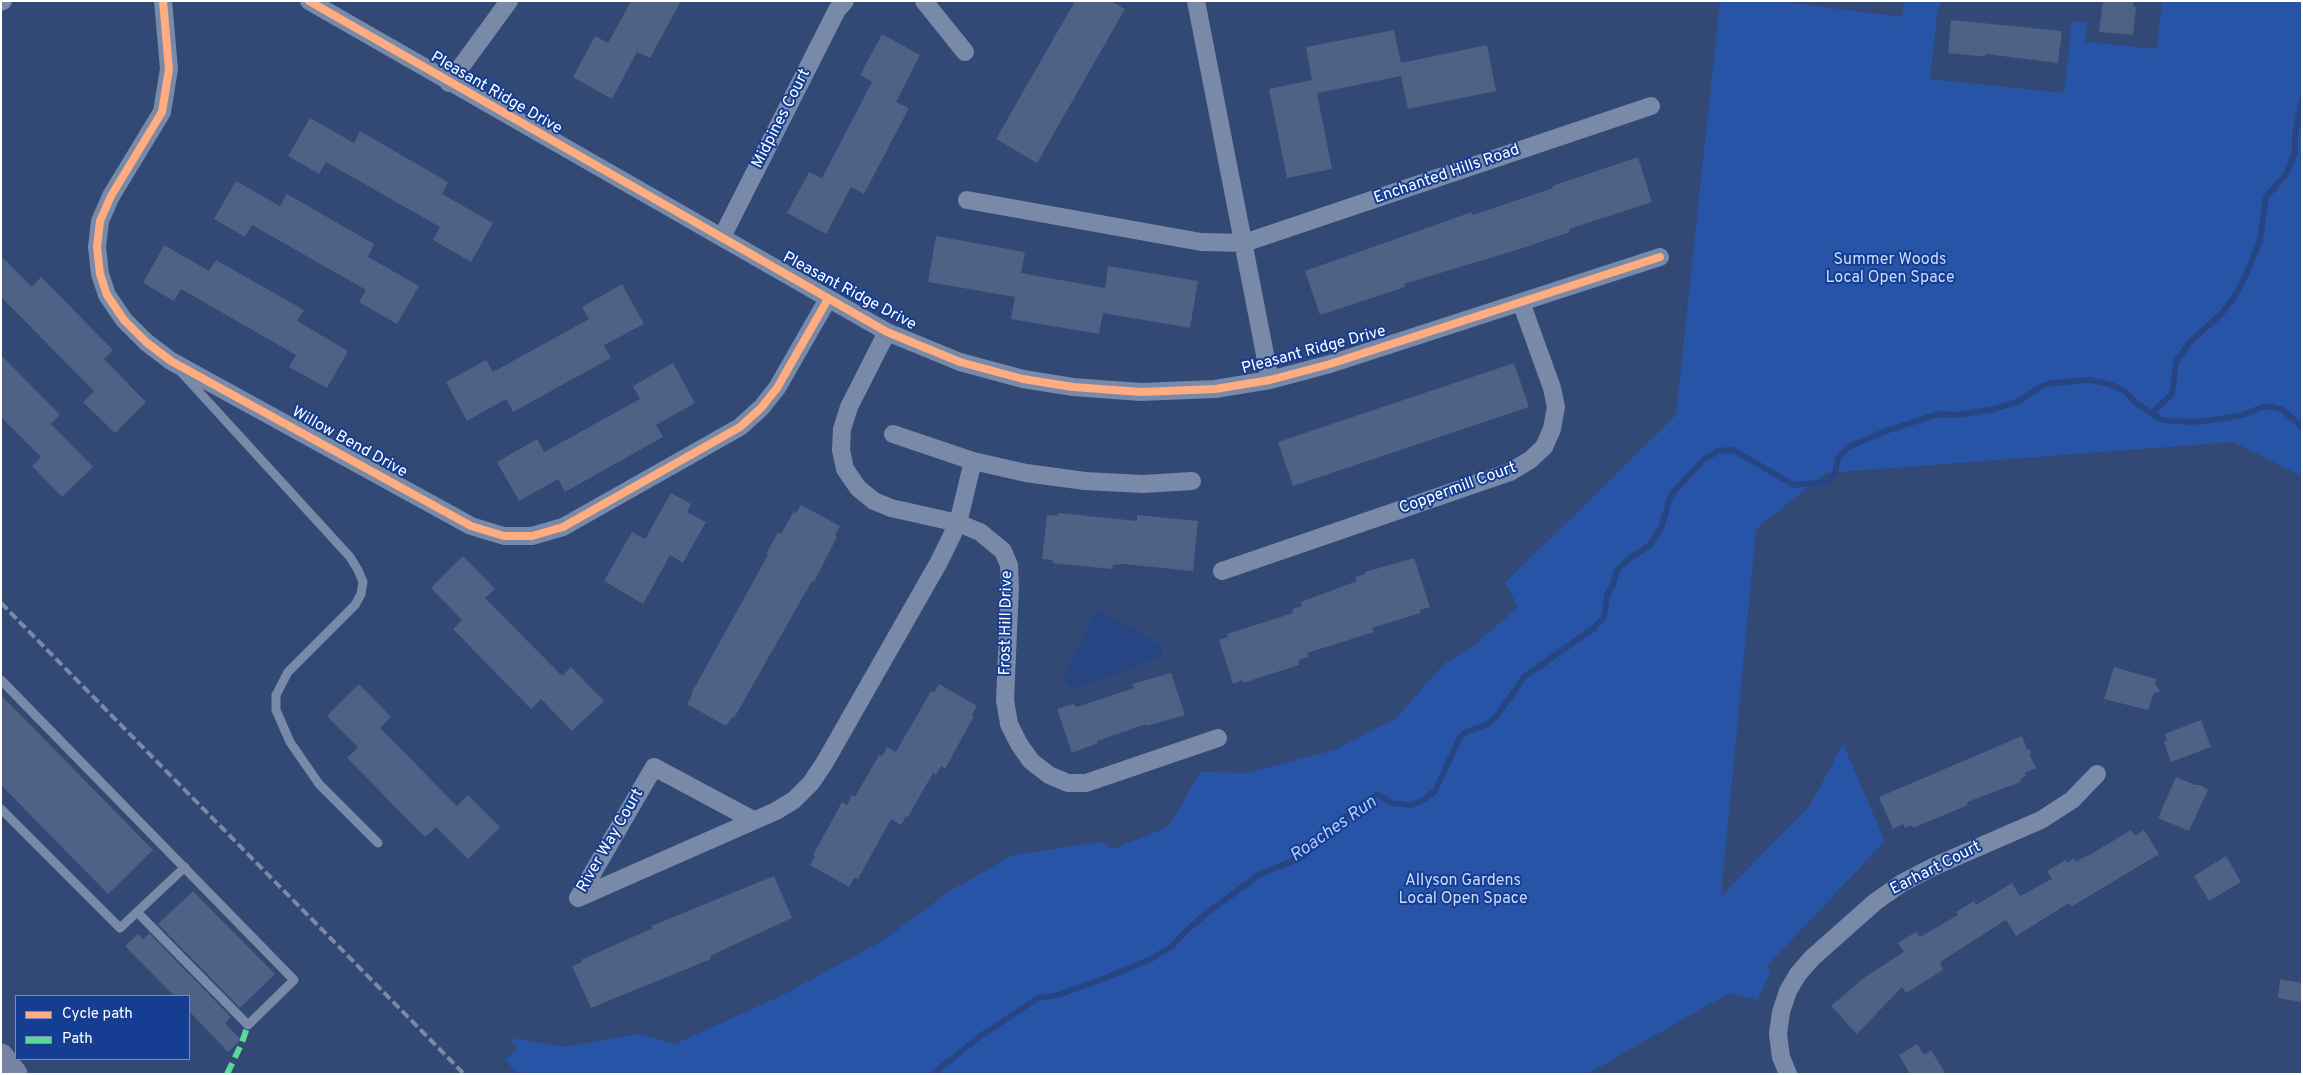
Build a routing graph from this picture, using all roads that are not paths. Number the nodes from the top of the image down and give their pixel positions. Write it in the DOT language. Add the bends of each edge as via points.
graph roads {
  1 [pos="163,1"];
  2 [pos="309,1"];
  3 [pos="509,1"];
  4 [pos="844,1"];
  5 [pos="924,1"];
  6 [pos="1196,1"];
  7 [pos="965,52"];
  8 [pos="449,83"];
  9 [pos="1651,106"];
  10 [pos="967,200"];
  11 [pos="722,237"];
  12 [pos="1244,243"];
  13 [pos="1660,257"];
  14 [pos="828,299"];
  15 [pos="1521,302"];
  16 [pos="887,332"];
  17 [pos="171,361"];
  18 [pos="1270,380"];
  19 [pos="893,434"];
  20 [pos="973,461"];
  21 [pos="1192,481"];
  22 [pos="958,523"];
  23 [pos="1222,571"];
  24 [pos="1,680"];
  25 [pos="1218,738"];
  26 [pos="2098,774"];
  27 [pos="1,809"];
  28 [pos="753,820"];
  29 [pos="378,843"];
  30 [pos="185,867"];
  31 [pos="137,912"];
  32 [pos="1,1056"];
  33 [pos="15,1074"];
  34 [pos="1788,1074"];
  1 -- 17 [label="street, Willow Bend Drive" via="169,69 162,112 111,196 100,221 97,247 100,274 107,295 124,320"];
  2 -- 8 [label="street, Pleasant Ridge Drive"];
  3 -- 8 [label="street"];
  4 -- 11 [label="street, Midpines Court"];
  5 -- 7 [label="street"];
  6 -- 12 [label="street"];
  8 -- 11 [label="street, Pleasant Ridge Drive"];
  9 -- 12 [label="street, Enchanted Hills Road"];
  10 -- 12 [label="street, Enchanted Hills Road" via="1201,242"];
  11 -- 14 [label="street, Pleasant Ridge Drive"];
  12 -- 18 [label="street"];
  13 -- 15 [label="street, Pleasant Ridge Drive"];
  14 -- 16 [label="street, Pleasant Ridge Drive"];
  14 -- 17 [label="street, Willow Bend Drive" via="776,388 761,408 740,427 563,527 532,536 504,536 471,526"];
  15 -- 18 [label="street, Pleasant Ridge Drive" via="1330,364"];
  15 -- 23 [label="street, Coppermill Court" via="1556,407 1544,447 1530,460 1510,472"];
  16 -- 18 [label="street, Pleasant Ridge Drive" via="960,362 1023,379 1073,387 1141,392 1215,389"];
  16 -- 22 [label="street, Frost Hill Drive" via="849,407 842,429 841,450 846,469 858,488 874,501"];
  17 -- 29 [label="lane" via="350,557 358,570 363,582 355,605 288,672 276,695 276,710 290,742 319,784"];
  19 -- 20 [label="street"];
  20 -- 21 [label="street" via="1026,474 1085,481 1143,484"];
  20 -- 22 [label="street, River Way Court"];
  22 -- 25 [label="street, Frost Hill Drive" via="992,541 1003,551 1009,565 1005,700 1009,724 1031,761 1049,775 1068,783 1086,783"];
  22 -- 28 [label="street, River Way Court" via="920,598 825,762 794,800"];
  24 -- 30 [label="lane"];
  26 -- 34 [label="street, Earhart Court" via="2072,800 2041,820 1902,883 1875,902 1812,958 1788,990 1781,1012 1778,1034 1781,1057"];
  27 -- 31 [label="lane" via="120,928"];
  28 -- 28 [label="street, River Way Court" via="622,878 578,898 654,767"];
  30 -- 31 [label="lane"];
  30 -- 31 [label="lane" via="294,980 248,1025"];
  32 -- 33 [label="main road"];
}
